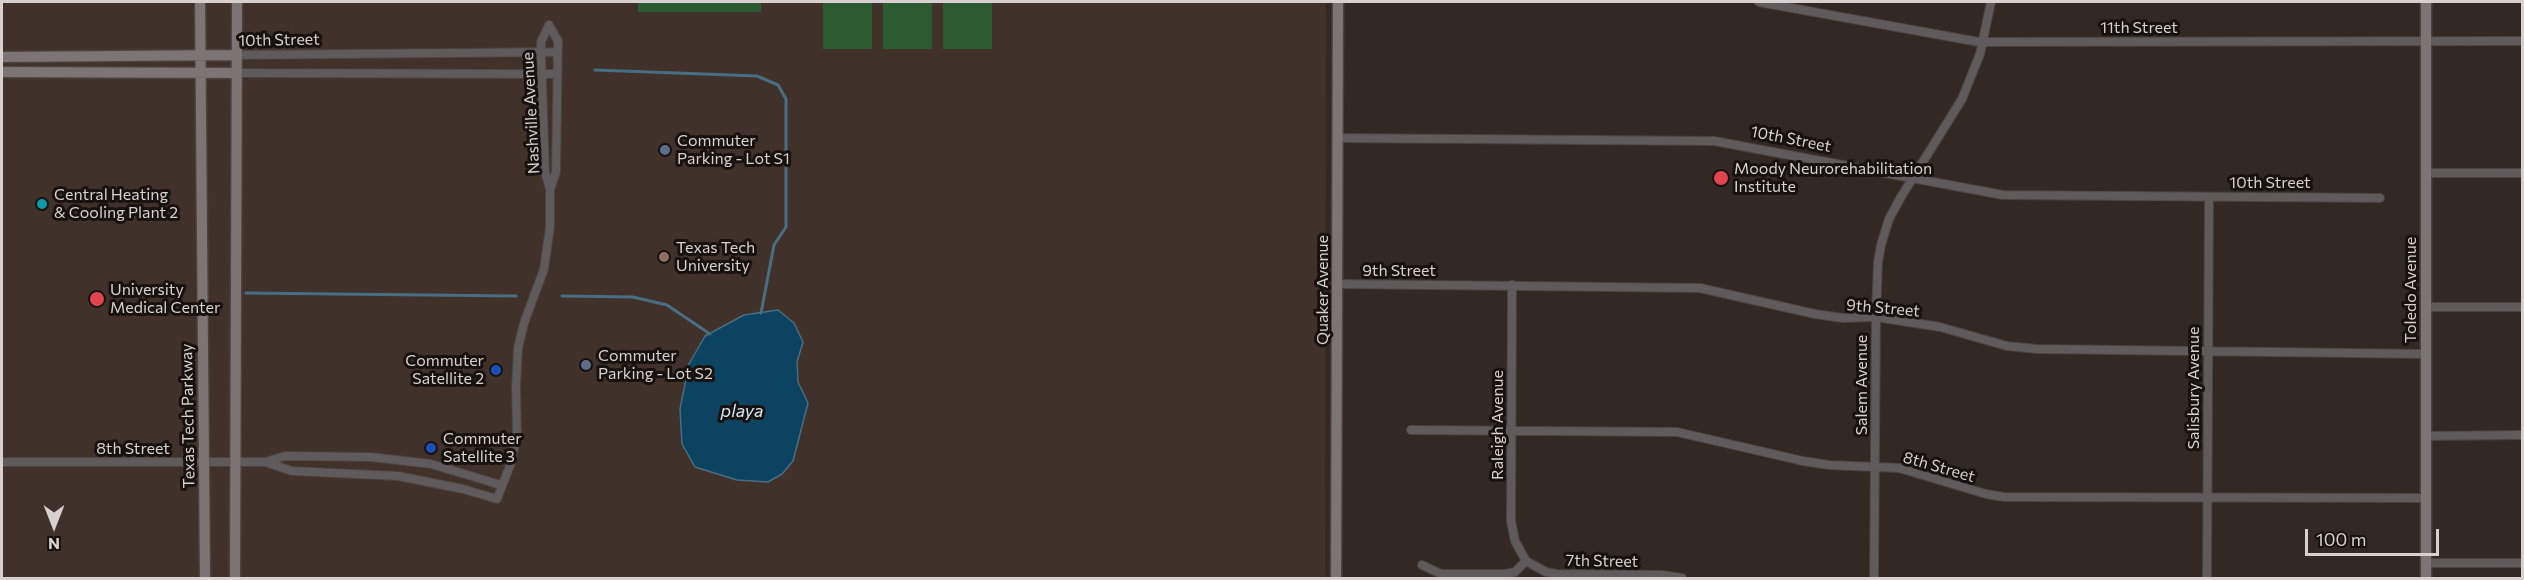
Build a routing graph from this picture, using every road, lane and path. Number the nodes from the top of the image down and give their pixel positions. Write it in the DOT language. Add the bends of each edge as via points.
graph roads {
  1 [pos="200,2"];
  2 [pos="237,2"];
  3 [pos="1338,2"];
  4 [pos="1759,2"];
  5 [pos="1992,2"];
  6 [pos="2426,2"];
  7 [pos="2426,41"];
  8 [pos="2523,41"];
  9 [pos="1983,42"];
  10 [pos="541,52"];
  11 [pos="558,52"];
  12 [pos="237,55"];
  13 [pos="200,56"];
  14 [pos="2,57"];
  15 [pos="121,57"];
  16 [pos="2,72"];
  17 [pos="200,72"];
  18 [pos="121,73"];
  19 [pos="237,73"];
  20 [pos="541,74"];
  21 [pos="557,74"];
  22 [pos="1338,138"];
  23 [pos="2426,173"];
  24 [pos="2523,173"];
  25 [pos="1913,178"];
  26 [pos="550,190"];
  27 [pos="2209,197"];
  28 [pos="2380,198"];
  29 [pos="1338,284"];
  30 [pos="1512,285"];
  31 [pos="2426,307"];
  32 [pos="2523,307"];
  33 [pos="1876,317"];
  34 [pos="2208,352"];
  35 [pos="2426,354"];
  36 [pos="1411,430"];
  37 [pos="1511,430"];
  38 [pos="2523,435"];
  39 [pos="2426,436"];
  40 [pos="2,462"];
  41 [pos="203,462"];
  42 [pos="235,462"];
  43 [pos="265,462"];
  44 [pos="1875,467"];
  45 [pos="501,485"];
  46 [pos="2207,498"];
  47 [pos="2426,498"];
  48 [pos="497,499"];
  49 [pos="1526,561"];
  50 [pos="2426,563"];
  51 [pos="2523,563"];
  52 [pos="1422,565"];
  53 [pos="205,579"];
  54 [pos="235,579"];
  55 [pos="1336,579"];
  56 [pos="1682,579"];
  57 [pos="1875,579"];
  58 [pos="2206,579"];
  59 [pos="2426,579"];
  1 -- 13 [label="main road, Texas Tech Parkway"];
  2 -- 12 [label="main road"];
  3 -- 22 [label="main road, Quaker Avenue"];
  4 -- 9 [label="street, 11th Street"];
  5 -- 9 [label="street, Salem Avenue"];
  6 -- 7 [label="main road, Toledo Avenue"];
  7 -- 8 [label="street, 11th Street"];
  7 -- 9 [label="street, 11th Street"];
  7 -- 23 [label="main road, Toledo Avenue"];
  9 -- 25 [label="street, Salem Avenue" via="1962,99"];
  10 -- 11 [label="street, 10th Street"];
  10 -- 11 [label="street, Nashville Avenue" via="549,25 558,41"];
  10 -- 12 [label="street, 10th Street"];
  10 -- 20 [label="street, Nashville Avenue"];
  11 -- 21 [label="street, Nashville Avenue"];
  12 -- 13 [label="main road, 10th Street"];
  12 -- 19 [label="main road"];
  13 -- 15 [label="main road, 10th Street"];
  13 -- 17 [label="main road, Texas Tech Parkway"];
  14 -- 15 [label="main road, 10th Street"];
  15 -- 18 [label="main road"];
  16 -- 18 [label="main road, 10th Street"];
  17 -- 18 [label="main road, 10th Street"];
  17 -- 19 [label="main road, 10th Street"];
  17 -- 41 [label="main road, Texas Tech Parkway"];
  19 -- 20 [label="street, 10th Street"];
  19 -- 42 [label="main road"];
  20 -- 21 [label="street, 10th Street"];
  20 -- 26 [label="street, Nashville Avenue" via="545,172"];
  21 -- 26 [label="street, Nashville Avenue" via="556,172"];
  22 -- 25 [label="street, 10th Street" via="1714,141"];
  22 -- 29 [label="main road, Quaker Avenue"];
  23 -- 24 [label="street"];
  23 -- 31 [label="main road, Toledo Avenue"];
  25 -- 27 [label="street, 10th Street" via="2003,195"];
  25 -- 33 [label="street, Salem Avenue" via="1889,219 1881,245"];
  26 -- 45 [label="street, Nashville Avenue" via="544,269 519,348 517,435"];
  27 -- 28 [label="street, 10th Street"];
  27 -- 34 [label="street, Salisbury Avenue"];
  29 -- 30 [label="street, 9th Street"];
  29 -- 55 [label="main road, Quaker Avenue"];
  30 -- 33 [label="street, 9th Street" via="1700,288 1815,314"];
  30 -- 37 [label="street, Raleigh Avenue"];
  31 -- 32 [label="street"];
  31 -- 35 [label="main road, Toledo Avenue"];
  33 -- 34 [label="street, 9th Street" via="1940,327 2007,346"];
  33 -- 44 [label="street, Salem Avenue"];
  34 -- 35 [label="street, 9th Street"];
  34 -- 46 [label="street, Salisbury Avenue"];
  35 -- 39 [label="main road, Toledo Avenue"];
  36 -- 37 [label="street, 8th Street"];
  37 -- 44 [label="street, 8th Street" via="1677,432 1803,461"];
  37 -- 49 [label="street, Raleigh Avenue" via="1511,521 1515,541"];
  38 -- 39 [label="street"];
  39 -- 47 [label="main road, Toledo Avenue"];
  40 -- 41 [label="street, 8th Street"];
  41 -- 42 [label="street, 8th Street"];
  41 -- 53 [label="main road, Texas Tech Parkway"];
  42 -- 43 [label="street, 8th Street"];
  42 -- 54 [label="main road"];
  43 -- 45 [label="street, 8th Street" via="285,456 398,459 431,464"];
  43 -- 48 [label="street, 8th Street" via="292,471 398,476"];
  44 -- 46 [label="street, 8th Street" via="1899,468 2004,497"];
  44 -- 57 [label="street, Salem Avenue"];
  45 -- 48 [label="street, Nashville Avenue"];
  46 -- 47 [label="street, 8th Street"];
  46 -- 58 [label="street, Salisbury Avenue"];
  47 -- 50 [label="main road, Toledo Avenue"];
  49 -- 52 [label="street" via="1515,572 1505,574 1441,574"];
  49 -- 56 [label="street, 7th Street" via="1556,574 1661,575"];
  50 -- 51 [label="street"];
  50 -- 59 [label="main road, Toledo Avenue"];
}
